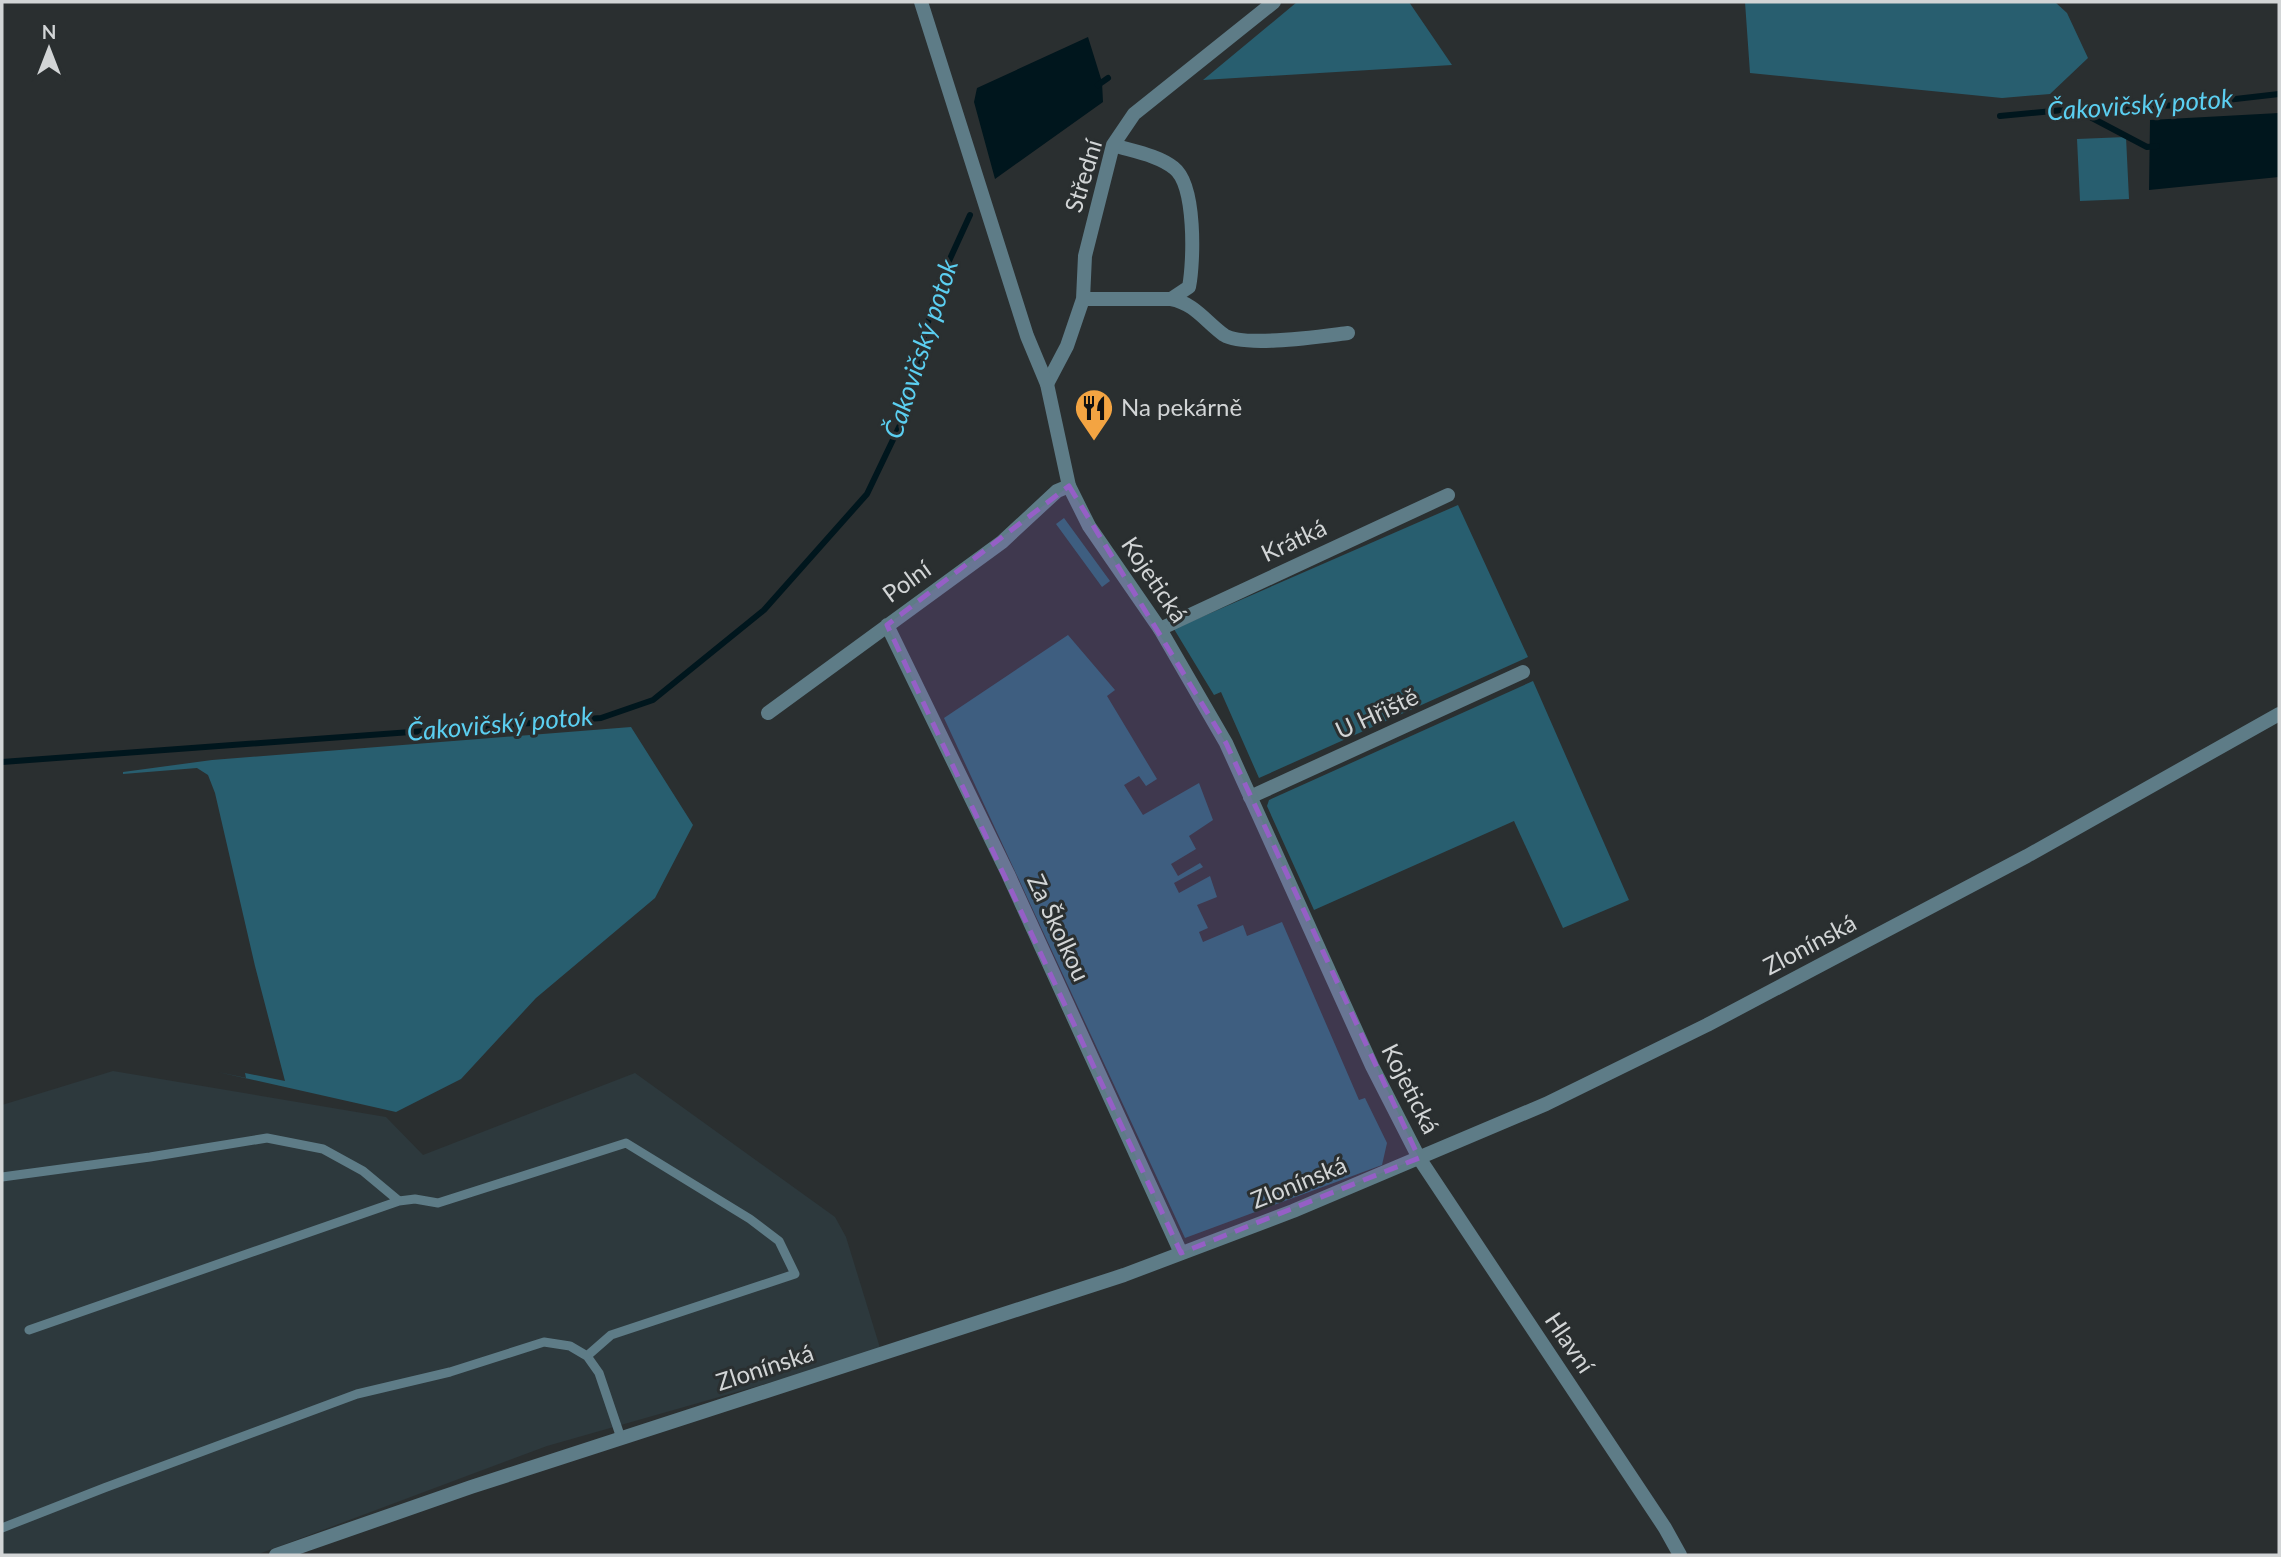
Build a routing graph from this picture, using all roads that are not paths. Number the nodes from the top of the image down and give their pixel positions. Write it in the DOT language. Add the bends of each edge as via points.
graph roads {
  1 [pos="921,2"];
  2 [pos="1274,2"];
  3 [pos="1256,8"];
  4 [pos="1113,145"];
  5 [pos="1083,299"];
  6 [pos="1171,299"];
  7 [pos="1348,333"];
  8 [pos="1046,384"];
  9 [pos="1069,486"];
  10 [pos="1448,495"];
  11 [pos="887,625"];
  12 [pos="1160,629"];
  13 [pos="1523,672"];
  14 [pos="768,713"];
  15 [pos="2279,714"];
  16 [pos="1250,797"];
  17 [pos="1419,1158"];
  18 [pos="2,1177"];
  19 [pos="399,1201"];
  20 [pos="1181,1253"];
  21 [pos="30,1330"];
  22 [pos="587,1356"];
  23 [pos="621,1438"];
  24 [pos="2,1528"];
  25 [pos="276,1555"];
  26 [pos="1680,1555"];
  1 -- 8 [label="street, Kojetická"];
  2 -- 3 [label="street, Střední"];
  3 -- 4 [label="street, Střední" via="1134,114"];
  4 -- 5 [label="street, Střední" via="1085,256"];
  4 -- 6 [label="street" via="1173,167 1184,178 1190,198 1191,274 1189,287"];
  5 -- 6 [label="street"];
  5 -- 8 [label="street, Střední" via="1068,346"];
  6 -- 7 [label="street" via="1184,301 1226,336 1267,341"];
  8 -- 9 [label="street, Kojetická"];
  9 -- 11 [label="street, Polní" via="1057,491 1002,542"];
  9 -- 12 [label="street, Kojetická" via="1089,526"];
  10 -- 12 [label="street, Krátká"];
  11 -- 14 [label="street, Polní"];
  11 -- 20 [label="street, Za Školkou" via="1008,874"];
  12 -- 16 [label="street, Kojetická" via="1226,743"];
  13 -- 16 [label="street, U Hřiště"];
  15 -- 17 [label="street, Zlonínská" via="2027,856 1707,1025 1546,1104"];
  16 -- 17 [label="street, Kojetická" via="1372,1066"];
  17 -- 20 [label="street, Zlonínská"];
  17 -- 26 [label="street, Hlavní"];
  18 -- 19 [label="lane" via="267,1138 323,1149 363,1171"];
  19 -- 21 [label="lane"];
  19 -- 22 [label="lane" via="438,1203 626,1143 779,1241 795,1275 611,1335"];
  20 -- 23 [label="street, Zlonínská" via="1111,1280"];
  22 -- 23 [label="lane" via="599,1373"];
  22 -- 24 [label="lane" via="570,1346 544,1342 450,1372 357,1394"];
  23 -- 25 [label="street, Zlonínská"];
}
